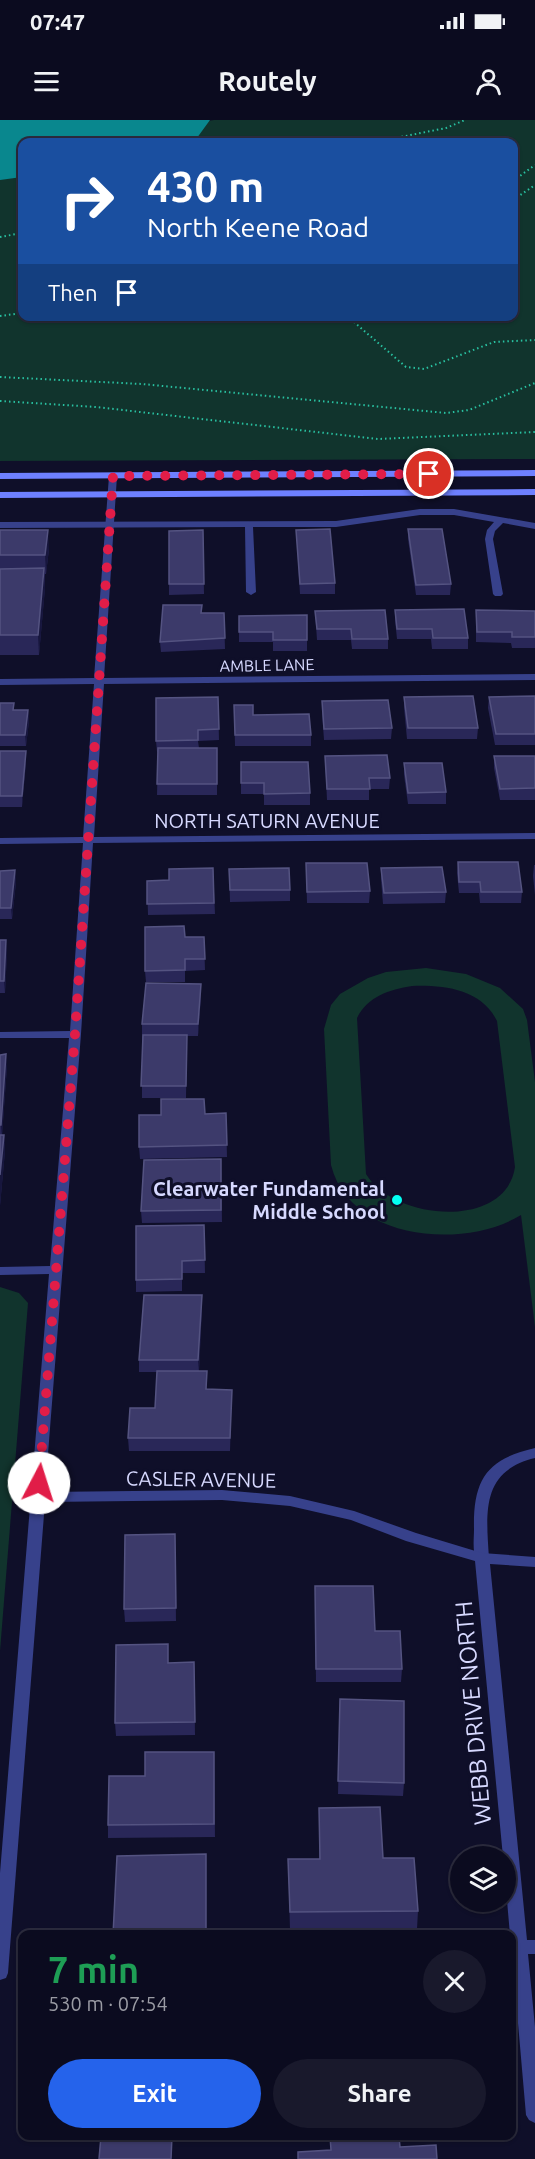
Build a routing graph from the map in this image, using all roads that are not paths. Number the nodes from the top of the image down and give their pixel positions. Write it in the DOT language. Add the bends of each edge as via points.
graph roads {
  1 [pos="535,473"];
  2 [pos="0,476"];
  3 [pos="113,476"];
  4 [pos="535,492"];
  5 [pos="111,494"];
  6 [pos="0,495"];
  7 [pos="501,520"];
  8 [pos="0,525"];
  9 [pos="249,525"];
  10 [pos="109,526"];
  11 [pos="535,526"];
  12 [pos="251,592"];
  13 [pos="498,594"];
  14 [pos="535,677"];
  15 [pos="99,681"];
  16 [pos="0,682"];
  17 [pos="535,836"];
  18 [pos="88,840"];
  19 [pos="0,841"];
  20 [pos="75,1034"];
  21 [pos="0,1035"];
  22 [pos="56,1270"];
  23 [pos="0,1271"];
  24 [pos="535,1453"];
  25 [pos="38,1497"];
  26 [pos="482,1558"];
  27 [pos="535,1562"];
  28 [pos="527,1947"];
  29 [pos="0,1962"];
  30 [pos="0,1973"];
  31 [pos="535,2115"];
  1 -- 3 [label="main road"];
  2 -- 3 [label="main road"];
  3 -- 5 [label="street"];
  4 -- 5 [label="main road"];
  5 -- 6 [label="main road"];
  5 -- 10 [label="street"];
  7 -- 9 [label="street" via="454,512 420,512 336,524"];
  7 -- 11 [label="street"];
  7 -- 13 [label="street" via="491,530 489,539"];
  8 -- 10 [label="street"];
  9 -- 10 [label="street"];
  9 -- 12 [label="street"];
  10 -- 15 [label="street"];
  14 -- 15 [label="street, AMBLE LANE"];
  15 -- 16 [label="street, AMBLE LANE"];
  15 -- 18 [label="street"];
  17 -- 18 [label="street, NORTH SATURN AVENUE"];
  18 -- 19 [label="street, NORTH SATURN AVENUE"];
  18 -- 20 [label="street"];
  20 -- 21 [label="street"];
  20 -- 22 [label="street"];
  22 -- 23 [label="street"];
  22 -- 25 [label="street"];
  24 -- 26 [label="street, WEBB DRIVE NORTH" via="511,1460 489,1479 479,1519"];
  25 -- 26 [label="street, CASLER AVENUE" via="222,1495 290,1501 354,1516"];
  25 -- 29 [label="street"];
  26 -- 27 [label="street, CASLER AVENUE"];
  26 -- 28 [label="street, WEBB DRIVE NORTH"];
  28 -- 31 [label="street, WEBB DRIVE NORTH"];
  29 -- 30 [label="street"];
}
